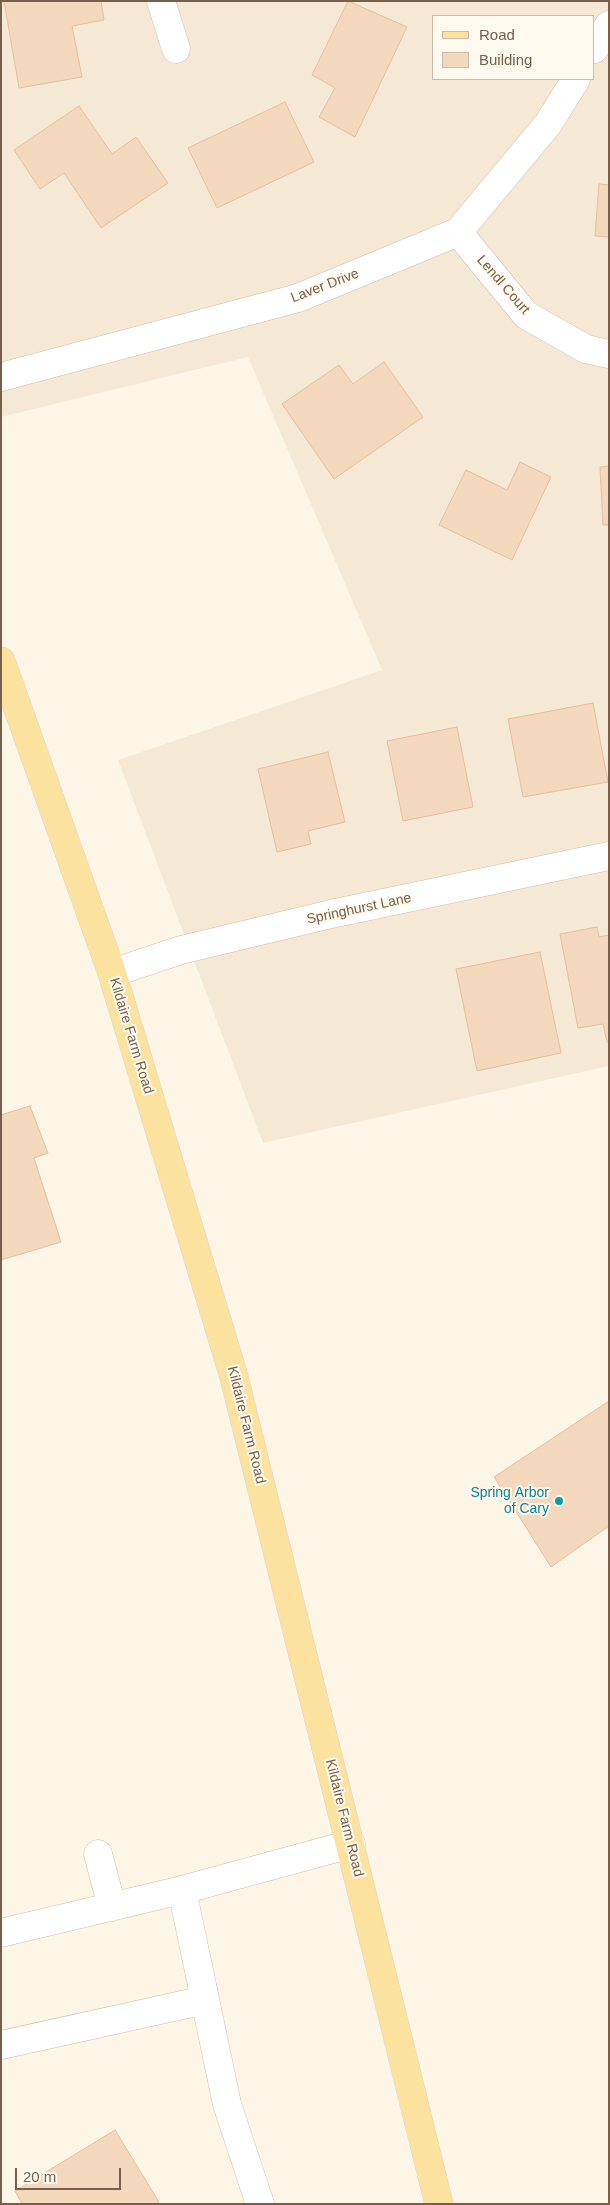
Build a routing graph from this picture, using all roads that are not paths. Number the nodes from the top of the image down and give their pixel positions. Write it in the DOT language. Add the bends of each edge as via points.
graph roads {
  1 [pos="161,1"];
  2 [pos="609,25"];
  3 [pos="595,47"];
  4 [pos="176,49"];
  5 [pos="575,80"];
  6 [pos="458,232"];
  7 [pos="609,354"];
  8 [pos="1,377"];
  9 [pos="1,661"];
  10 [pos="609,856"];
  11 [pos="112,973"];
  12 [pos="351,1844"];
  13 [pos="98,1854"];
  14 [pos="182,1890"];
  15 [pos="112,1907"];
  16 [pos="1,1933"];
  17 [pos="205,2000"];
  18 [pos="1,2045"];
  19 [pos="260,2204"];
  20 [pos="439,2204"];
  1 -- 4 [label="street"];
  2 -- 3 [label="street"];
  5 -- 6 [label="street, Laver Drive" via="548,124"];
  6 -- 7 [label="street, Lendl Court" via="526,315 586,349"];
  6 -- 8 [label="street, Laver Drive" via="298,298"];
  9 -- 11 [label="main road, Kildaire Farm Road"];
  10 -- 11 [label="street, Springhurst Lane" via="274,928 181,950"];
  11 -- 12 [label="main road, Kildaire Farm Road" via="234,1377"];
  12 -- 14 [label="street"];
  12 -- 20 [label="main road, Kildaire Farm Road"];
  13 -- 15 [label="street"];
  14 -- 15 [label="street"];
  14 -- 17 [label="street"];
  15 -- 16 [label="street"];
  17 -- 18 [label="street"];
  17 -- 19 [label="street" via="227,2104"];
}
